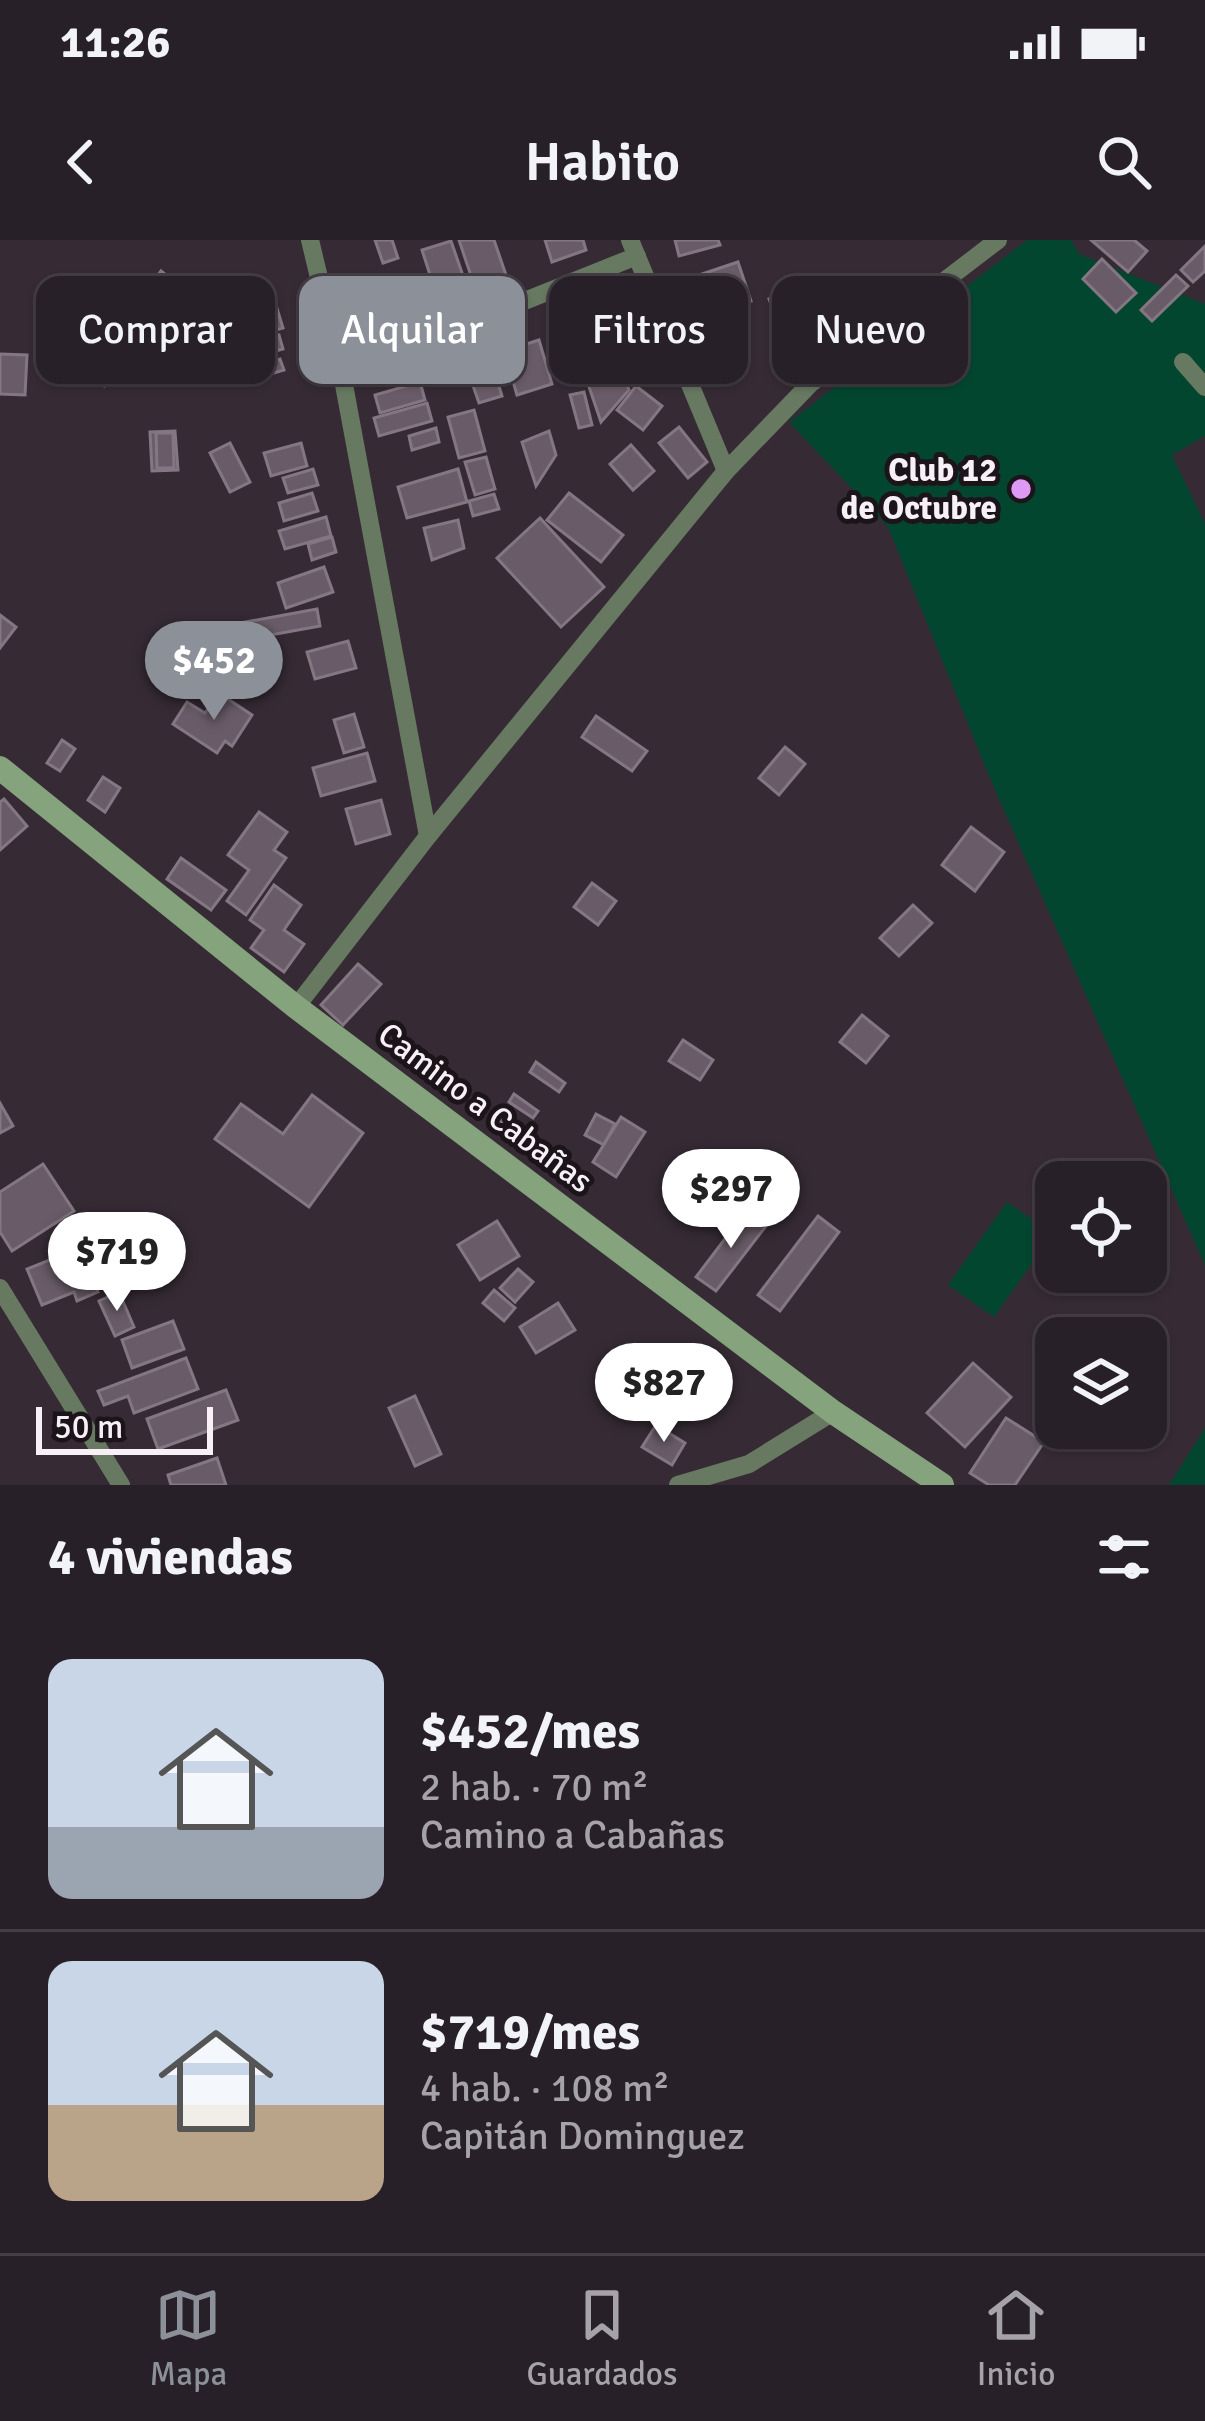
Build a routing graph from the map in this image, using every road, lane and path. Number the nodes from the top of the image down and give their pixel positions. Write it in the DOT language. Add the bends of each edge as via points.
graph roads {
  1 [pos="310,240"];
  2 [pos="998,240"];
  3 [pos="633,248"];
  4 [pos="319,276"];
  5 [pos="525,295"];
  6 [pos="1183,362"];
  7 [pos="344,384"];
  8 [pos="1205,387"];
  9 [pos="726,471"];
  10 [pos="0,768"];
  11 [pos="428,836"];
  12 [pos="296,1007"];
  13 [pos="0,1288"];
  14 [pos="833,1412"];
  15 [pos="121,1485"];
  16 [pos="678,1485"];
  17 [pos="942,1485"];
  1 -- 4 [label="street"];
  2 -- 9 [label="street" via="812,383"];
  3 -- 5 [label="street"];
  3 -- 9 [label="street"];
  6 -- 8 [label="street"];
  7 -- 11 [label="street"];
  9 -- 11 [label="street"];
  10 -- 12 [label="street, Camino a Cabañas"];
  11 -- 12 [label="street"];
  12 -- 14 [label="street, Camino a Cabañas"];
  13 -- 15 [label="street"];
  14 -- 16 [label="street" via="749,1464"];
  14 -- 17 [label="street, Camino a Cabañas"];
}
